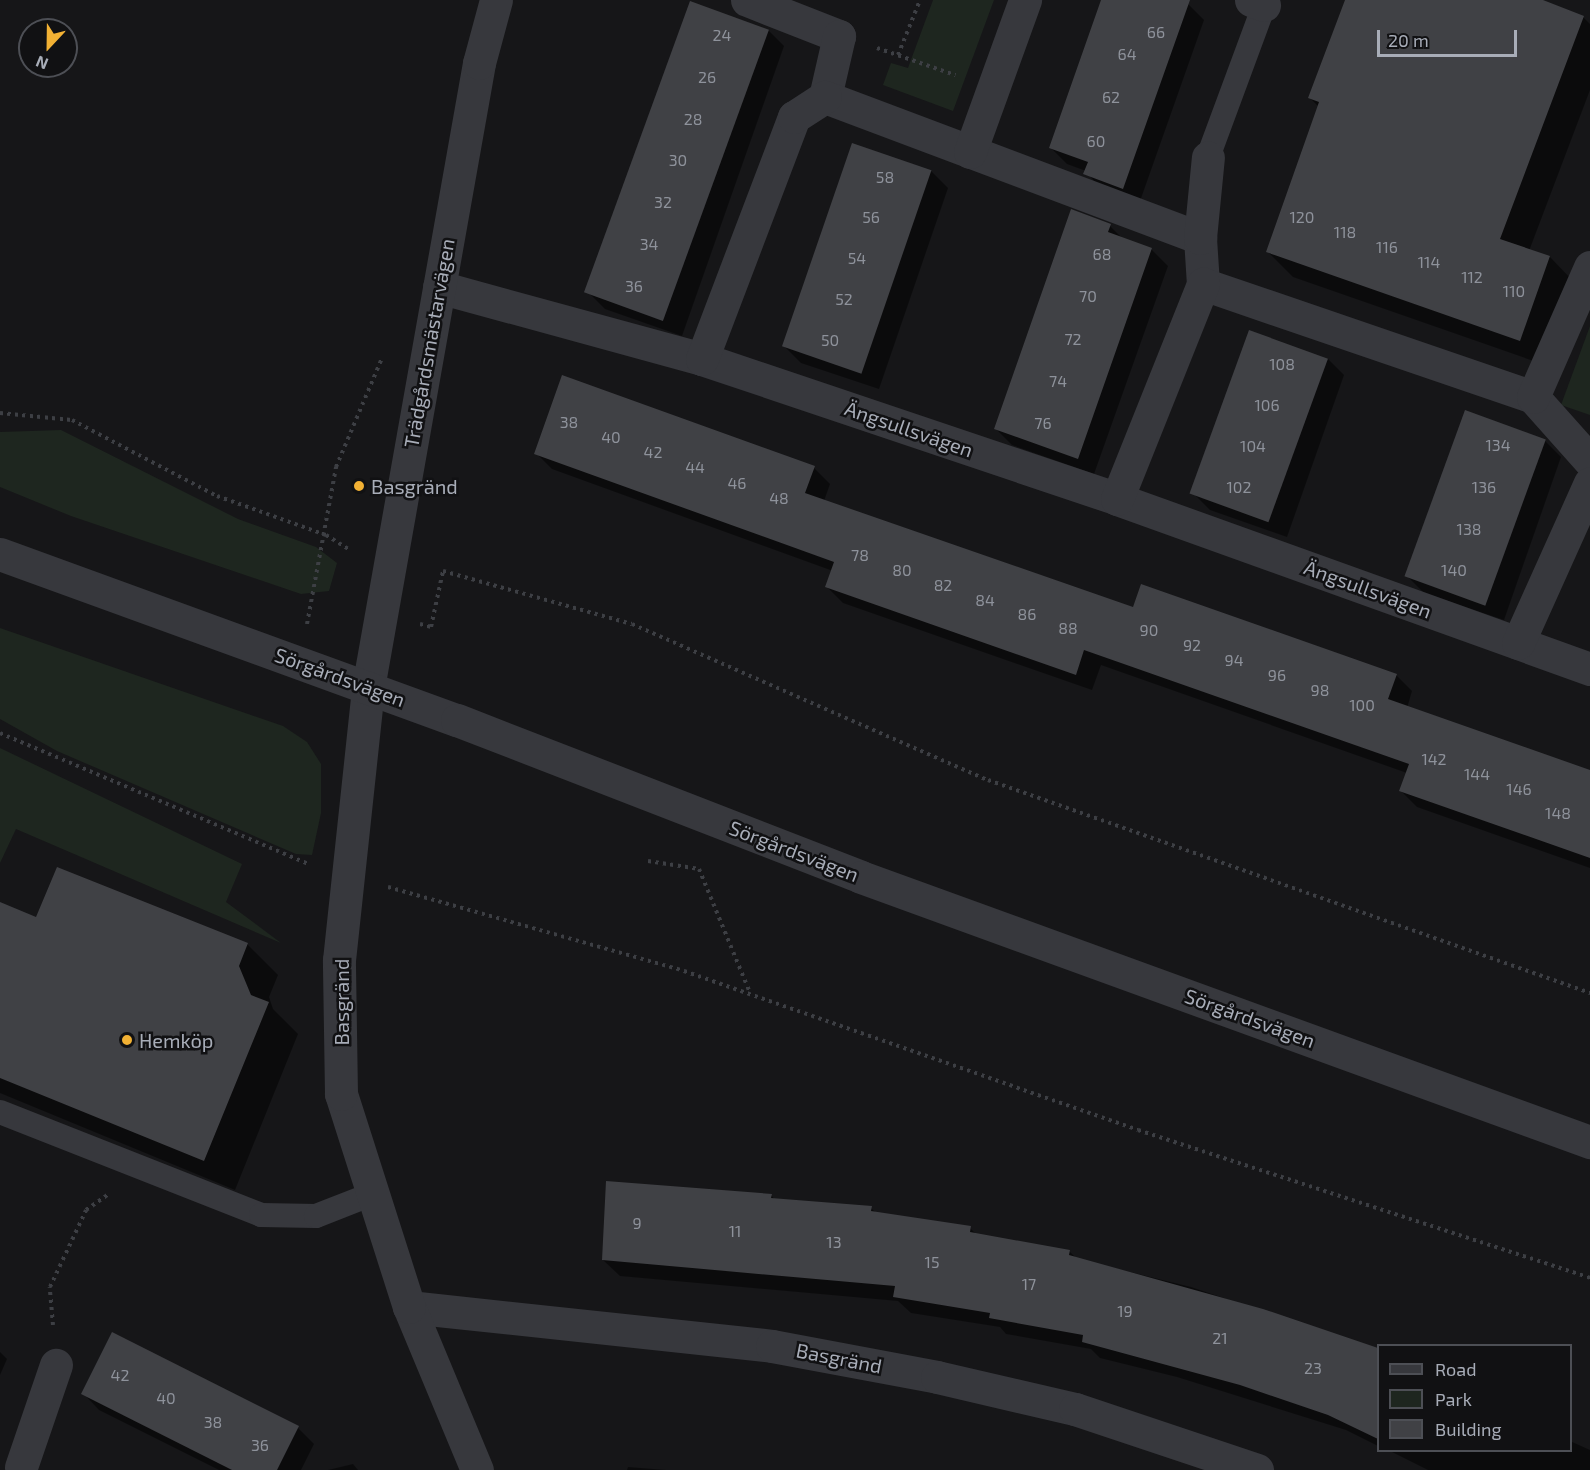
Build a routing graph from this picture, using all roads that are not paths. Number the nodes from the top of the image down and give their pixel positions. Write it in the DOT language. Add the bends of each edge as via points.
graph roads {
  1 [pos="496,0"];
  2 [pos="747,0"];
  3 [pos="1025,0"];
  4 [pos="1260,2"];
  5 [pos="825,98"];
  6 [pos="970,152"];
  7 [pos="1208,157"];
  8 [pos="1200,238"];
  9 [pos="1590,267"];
  10 [pos="1203,284"];
  11 [pos="439,287"];
  12 [pos="702,359"];
  13 [pos="1533,397"];
  14 [pos="1590,461"];
  15 [pos="1590,483"];
  16 [pos="1116,499"];
  17 [pos="0,554"];
  18 [pos="1518,643"];
  19 [pos="1590,669"];
  20 [pos="368,688"];
  21 [pos="0,1112"];
  22 [pos="1590,1142"];
  23 [pos="372,1194"];
  24 [pos="409,1307"];
  25 [pos="56,1365"];
  26 [pos="23,1469"];
  27 [pos="477,1470"];
  28 [pos="1257,1470"];
  1 -- 11 [label="street, Trädgårdsmästarvägen" via="479,63"];
  2 -- 5 [label="street" via="839,36"];
  3 -- 6 [label="street"];
  4 -- 7 [label="lane"];
  5 -- 6 [label="street"];
  5 -- 12 [label="street" via="794,117"];
  6 -- 8 [label="street"];
  7 -- 8 [label="street"];
  8 -- 10 [label="street"];
  9 -- 13 [label="street"];
  10 -- 13 [label="street"];
  10 -- 16 [label="street"];
  11 -- 12 [label="street, Ängsullsvägen"];
  11 -- 20 [label="street, Trädgårdsmästarvägen"];
  12 -- 16 [label="street, Ängsullsvägen"];
  13 -- 14 [label="street"];
  15 -- 18 [label="street"];
  16 -- 18 [label="street, Ängsullsvägen"];
  17 -- 20 [label="street, Sörgårdsvägen"];
  18 -- 19 [label="street, Ängsullsvägen"];
  20 -- 22 [label="street, Sörgårdsvägen" via="861,877"];
  20 -- 23 [label="street, Basgränd" via="339,960 341,1094"];
  21 -- 23 [label="lane" via="261,1215 316,1216"];
  23 -- 24 [label="street, Basgränd"];
  24 -- 27 [label="street, Basgränd"];
  24 -- 28 [label="street, Basgränd" via="772,1346 925,1375 1075,1409"];
  25 -- 26 [label="street"];
}
